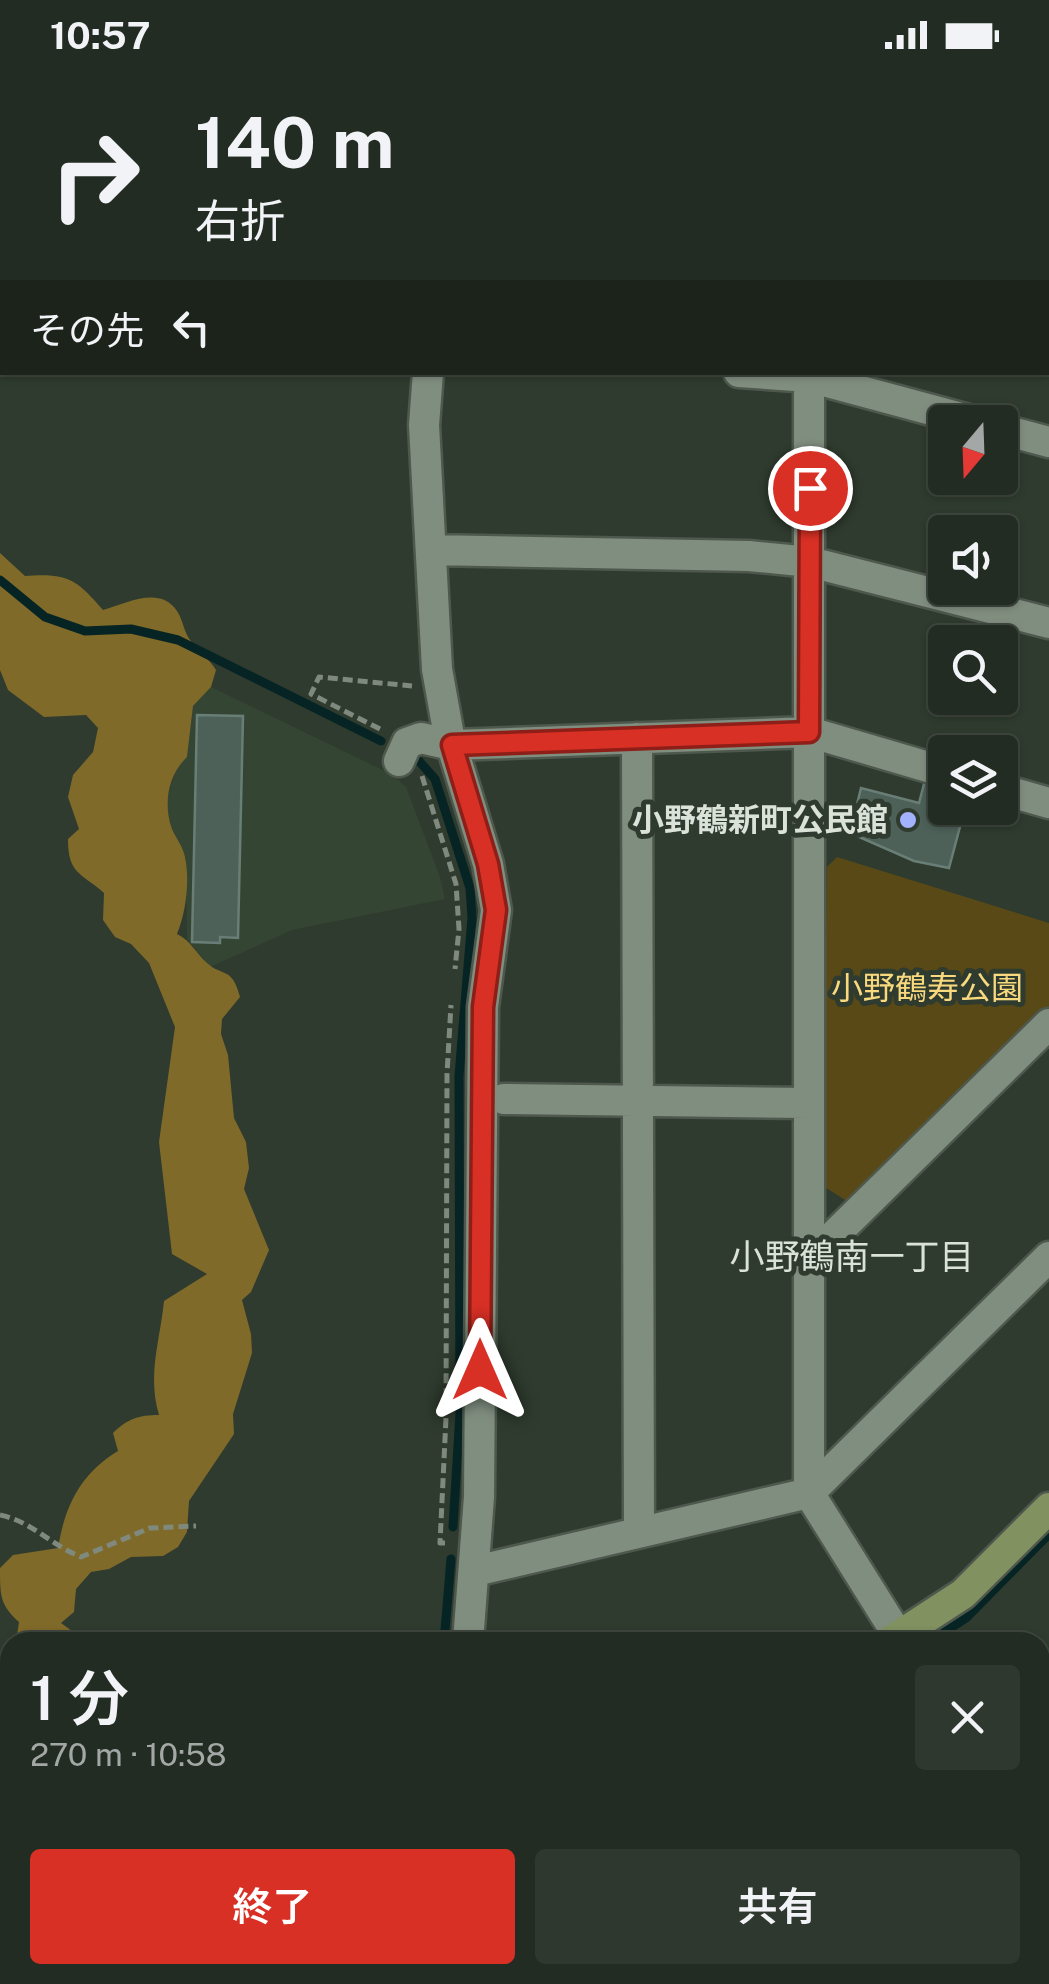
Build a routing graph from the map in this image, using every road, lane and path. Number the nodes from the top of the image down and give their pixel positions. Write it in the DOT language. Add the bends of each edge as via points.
graph roads {
  1 [pos="428,375"];
  2 [pos="809,375"];
  3 [pos="928,408"];
  4 [pos="1018,434"];
  5 [pos="1049,442"];
  6 [pos="431,550"];
  7 [pos="810,562"];
  8 [pos="1049,623"];
  9 [pos="440,689"];
  10 [pos="809,732"];
  11 [pos="637,738"];
  12 [pos="452,745"];
  13 [pos="403,752"];
  14 [pos="928,767"];
  15 [pos="1018,795"];
  16 [pos="1049,804"];
  17 [pos="455,969"];
  18 [pos="453,988"];
  19 [pos="1042,1044"];
  20 [pos="504,1099"];
  21 [pos="638,1101"];
  22 [pos="808,1103"];
  23 [pos="1049,1258"];
  24 [pos="808,1261"];
  25 [pos="808,1493"];
  26 [pos="1049,1508"];
  27 [pos="0,1516"];
  28 [pos="196,1526"];
  29 [pos="639,1531"];
  30 [pos="440,1543"];
  31 [pos="475,1571"];
  32 [pos="469,1632"];
  33 [pos="889,1632"];
  34 [pos="906,1632"];
  1 -- 6 [label="street"];
  2 -- 3 [label="street"];
  2 -- 7 [label="street"];
  4 -- 5 [label="street"];
  6 -- 7 [label="street"];
  6 -- 9 [label="street"];
  7 -- 8 [label="street"];
  7 -- 10 [label="street"];
  9 -- 12 [label="street"];
  9 -- 13 [label="path" via="319,678 311,694"];
  10 -- 11 [label="street"];
  10 -- 14 [label="street"];
  10 -- 22 [label="street"];
  11 -- 12 [label="street"];
  11 -- 21 [label="street"];
  12 -- 13 [label="street" via="421,738"];
  12 -- 31 [label="street" via="496,910 483,1007"];
  13 -- 17 [label="path" via="426,781 456,884"];
  15 -- 16 [label="street"];
  18 -- 30 [label="path"];
  19 -- 24 [label="street"];
  20 -- 21 [label="street"];
  21 -- 22 [label="street"];
  21 -- 29 [label="street"];
  22 -- 24 [label="street"];
  23 -- 25 [label="street"];
  24 -- 25 [label="street"];
  25 -- 29 [label="street"];
  25 -- 33 [label="street"];
  26 -- 34 [label="street" via="963,1594"];
  27 -- 28 [label="path" via="81,1557 150,1528"];
  29 -- 31 [label="street"];
  31 -- 32 [label="street"];
}
